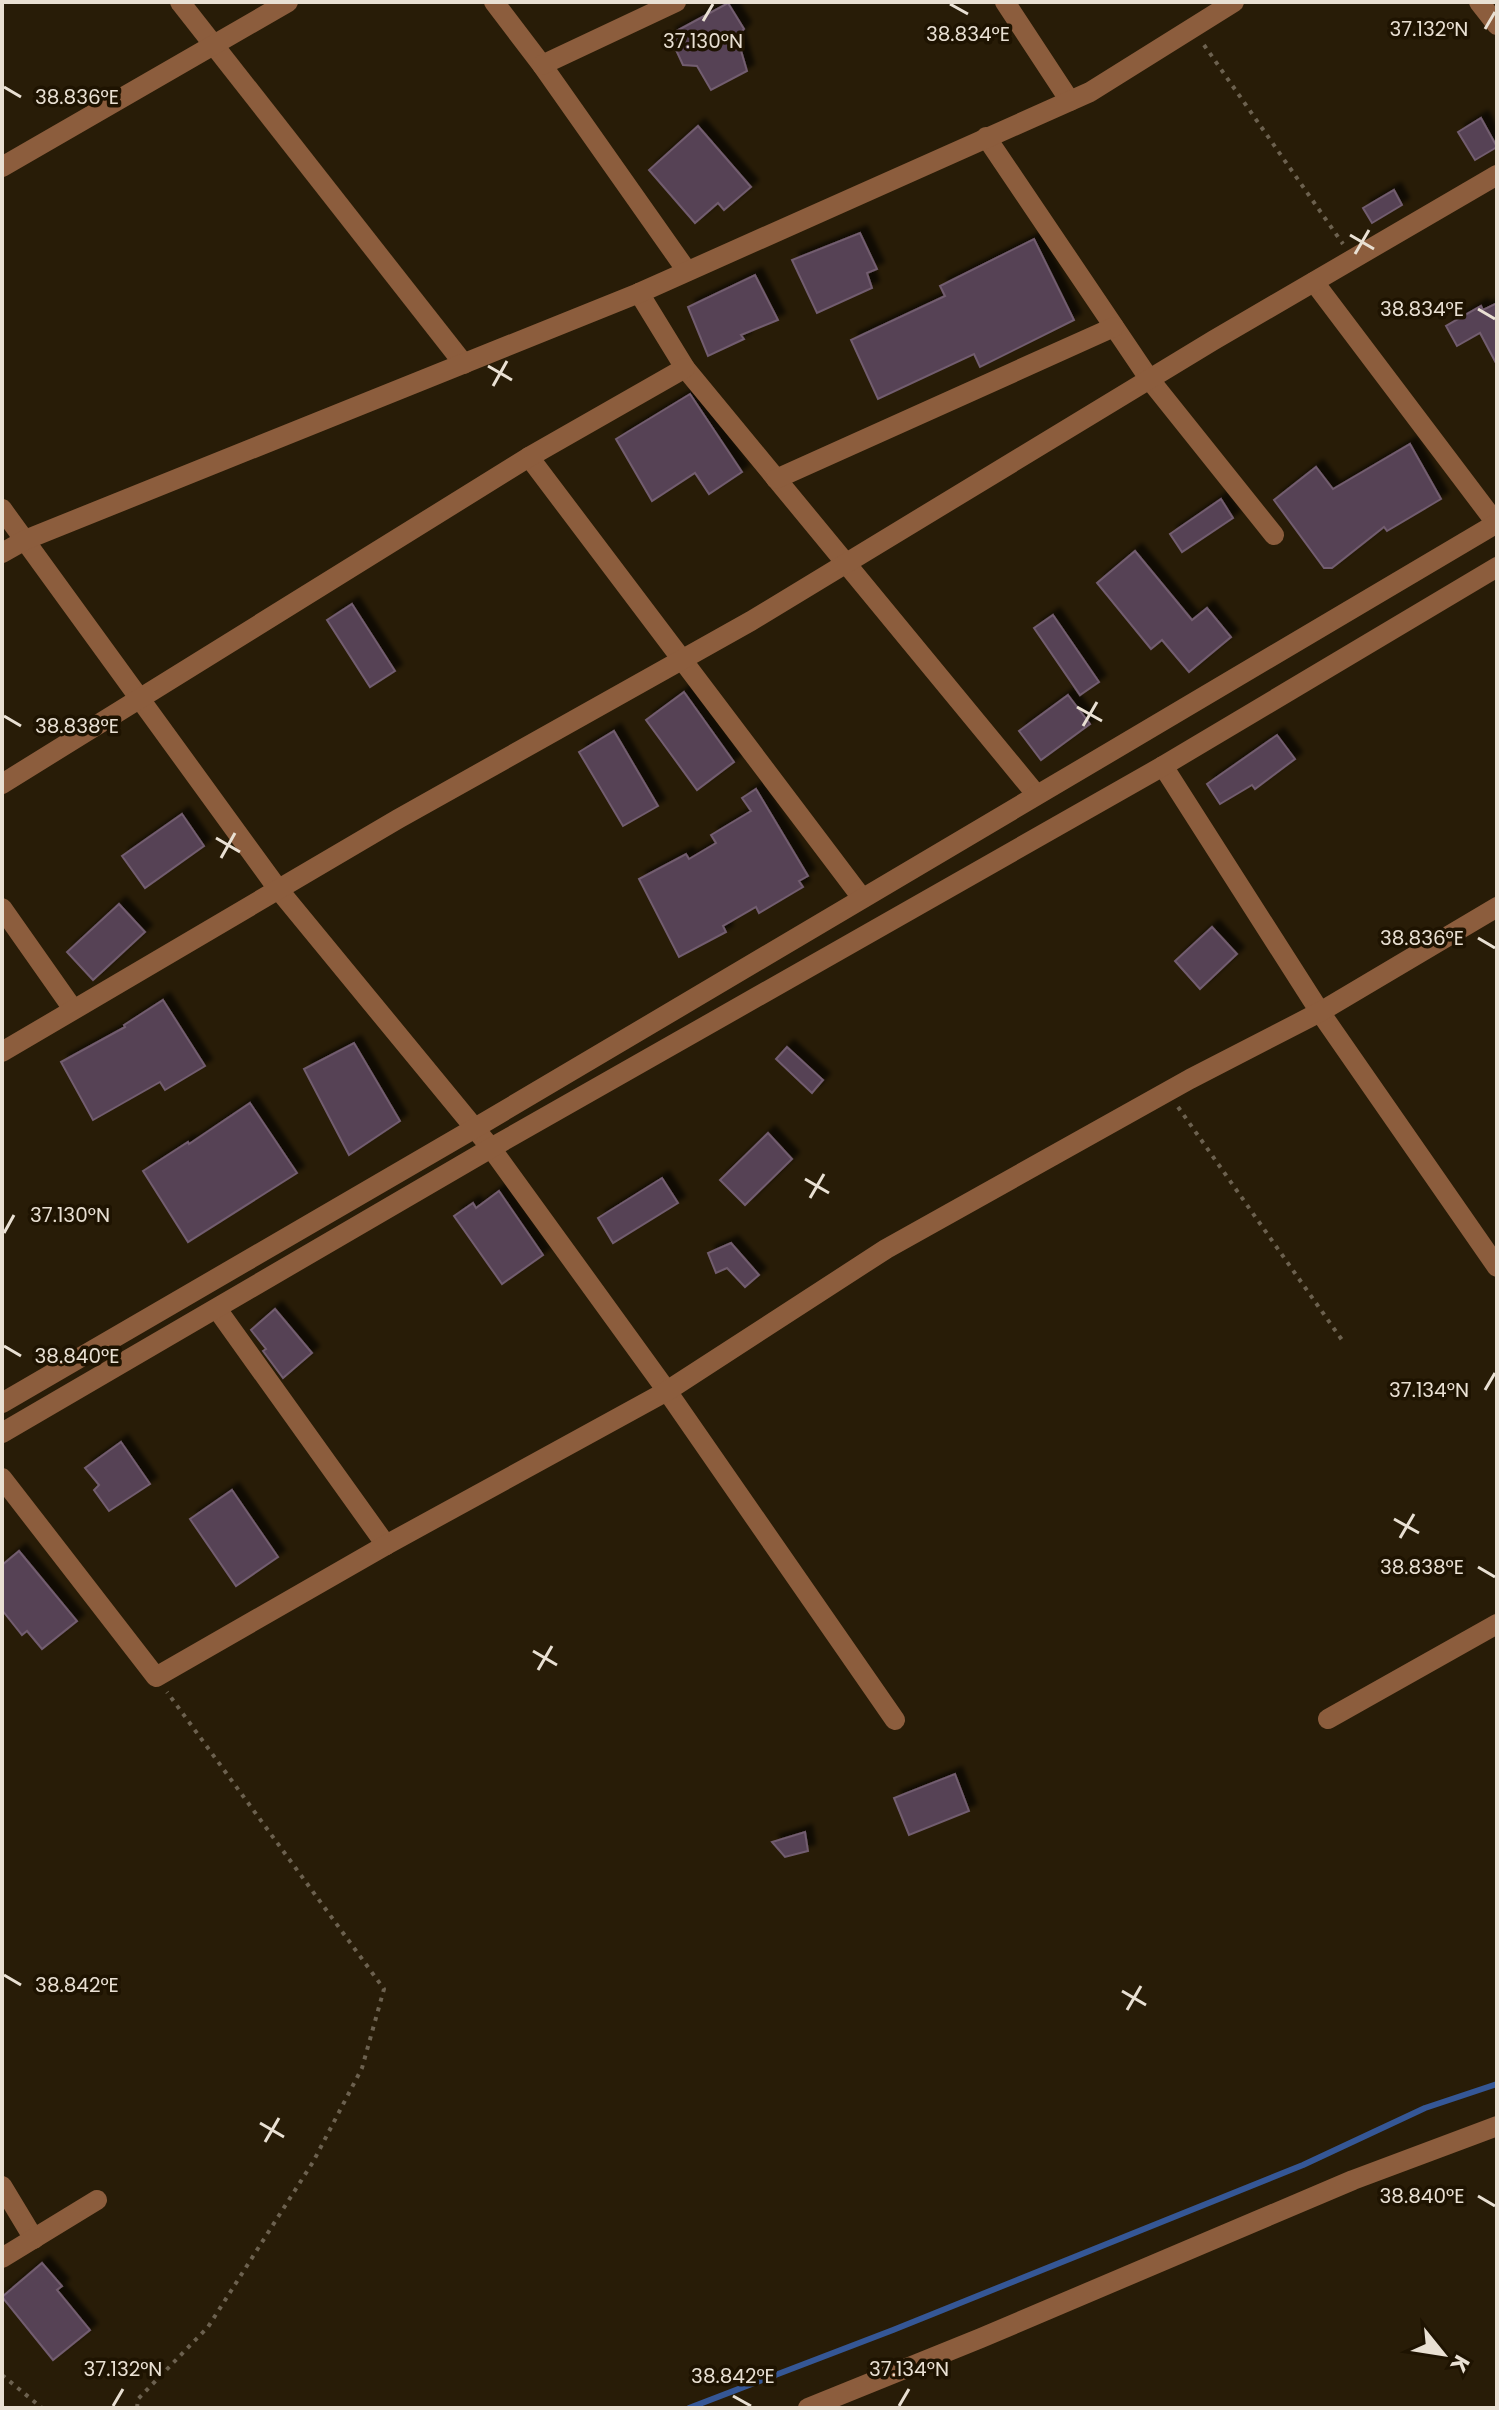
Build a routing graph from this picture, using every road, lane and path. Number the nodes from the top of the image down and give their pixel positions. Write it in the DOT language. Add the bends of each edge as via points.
graph roads {
  1 [pos="180,2"];
  2 [pos="288,2"];
  3 [pos="494,2"];
  4 [pos="676,2"];
  5 [pos="1005,2"];
  6 [pos="1234,2"];
  7 [pos="1479,2"];
  8 [pos="1497,25"];
  9 [pos="1192,28"];
  10 [pos="215,46"];
  11 [pos="542,65"];
  12 [pos="1070,101"];
  13 [pos="986,137"];
  14 [pos="2,167"];
  15 [pos="1497,175"];
  16 [pos="1353,259"];
  17 [pos="687,271"];
  18 [pos="1314,282"];
  19 [pos="639,293"];
  20 [pos="1114,327"];
  21 [pos="464,364"];
  22 [pos="685,368"];
  23 [pos="1150,380"];
  24 [pos="529,457"];
  25 [pos="776,479"];
  26 [pos="2,509"];
  27 [pos="1497,523"];
  28 [pos="1274,535"];
  29 [pos="25,540"];
  30 [pos="2,553"];
  31 [pos="846,564"];
  32 [pos="1494,576"];
  33 [pos="682,660"];
  34 [pos="140,701"];
  35 [pos="1163,766"];
  36 [pos="2,784"];
  37 [pos="1036,794"];
  38 [pos="278,889"];
  39 [pos="862,898"];
  40 [pos="1497,907"];
  41 [pos="2,908"];
  42 [pos="73,1009"];
  43 [pos="1320,1012"];
  44 [pos="2,1052"];
  45 [pos="1167,1092"];
  46 [pos="475,1128"];
  47 [pos="491,1148"];
  48 [pos="1497,1267"];
  49 [pos="217,1309"];
  50 [pos="1342,1340"];
  51 [pos="667,1391"];
  52 [pos="2,1403"];
  53 [pos="2,1433"];
  54 [pos="2,1478"];
  55 [pos="386,1545"];
  56 [pos="1497,1624"];
  57 [pos="156,1677"];
  58 [pos="1328,1719"];
  59 [pos="895,1720"];
  60 [pos="1497,2126"];
  61 [pos="2,2186"];
  62 [pos="97,2200"];
  63 [pos="34,2239"];
  64 [pos="2,2258"];
  65 [pos="2,2375"];
  66 [pos="42,2408"];
  67 [pos="137,2408"];
  68 [pos="808,2408"];
  1 -- 10 [label="street"];
  2 -- 10 [label="street"];
  3 -- 11 [label="street"];
  4 -- 11 [label="street"];
  5 -- 12 [label="street"];
  6 -- 9 [label="street"];
  7 -- 8 [label="street"];
  9 -- 12 [label="street"];
  9 -- 16 [label="path"];
  10 -- 14 [label="street"];
  10 -- 21 [label="street"];
  11 -- 17 [label="street"];
  12 -- 13 [label="street"];
  13 -- 17 [label="street"];
  13 -- 20 [label="street"];
  15 -- 16 [label="street"];
  16 -- 18 [label="street"];
  17 -- 19 [label="street"];
  18 -- 23 [label="street"];
  18 -- 27 [label="street"];
  19 -- 21 [label="street"];
  19 -- 22 [label="street"];
  20 -- 23 [label="street"];
  20 -- 25 [label="street"];
  21 -- 29 [label="street"];
  22 -- 24 [label="street"];
  22 -- 25 [label="street"];
  23 -- 28 [label="street"];
  23 -- 31 [label="street"];
  24 -- 33 [label="street"];
  24 -- 34 [label="street"];
  25 -- 31 [label="street"];
  26 -- 29 [label="street"];
  27 -- 37 [label="street"];
  29 -- 30 [label="street"];
  29 -- 34 [label="street"];
  31 -- 33 [label="street"];
  31 -- 37 [label="street"];
  32 -- 35 [label="street"];
  33 -- 38 [label="street"];
  33 -- 39 [label="street"];
  34 -- 36 [label="street"];
  34 -- 38 [label="street"];
  35 -- 43 [label="street"];
  35 -- 47 [label="street"];
  37 -- 39 [label="street"];
  38 -- 42 [label="street"];
  38 -- 46 [label="street"];
  39 -- 46 [label="street"];
  40 -- 43 [label="street"];
  41 -- 42 [label="street"];
  42 -- 44 [label="street"];
  43 -- 45 [label="street"];
  43 -- 48 [label="street"];
  45 -- 50 [label="path"];
  45 -- 51 [label="street" via="886,1249"];
  46 -- 47 [label="street"];
  46 -- 52 [label="street"];
  47 -- 49 [label="street"];
  47 -- 51 [label="street"];
  49 -- 53 [label="street"];
  49 -- 55 [label="street"];
  51 -- 55 [label="street"];
  51 -- 59 [label="street"];
  54 -- 57 [label="street"];
  55 -- 57 [label="street"];
  56 -- 58 [label="street"];
  57 -- 67 [label="path" via="384,1989 362,2068 313,2162 208,2327 138,2399"];
  60 -- 68 [label="street" via="1353,2180"];
  61 -- 63 [label="street"];
  62 -- 63 [label="street"];
  63 -- 64 [label="street"];
  65 -- 66 [label="path"];
}
